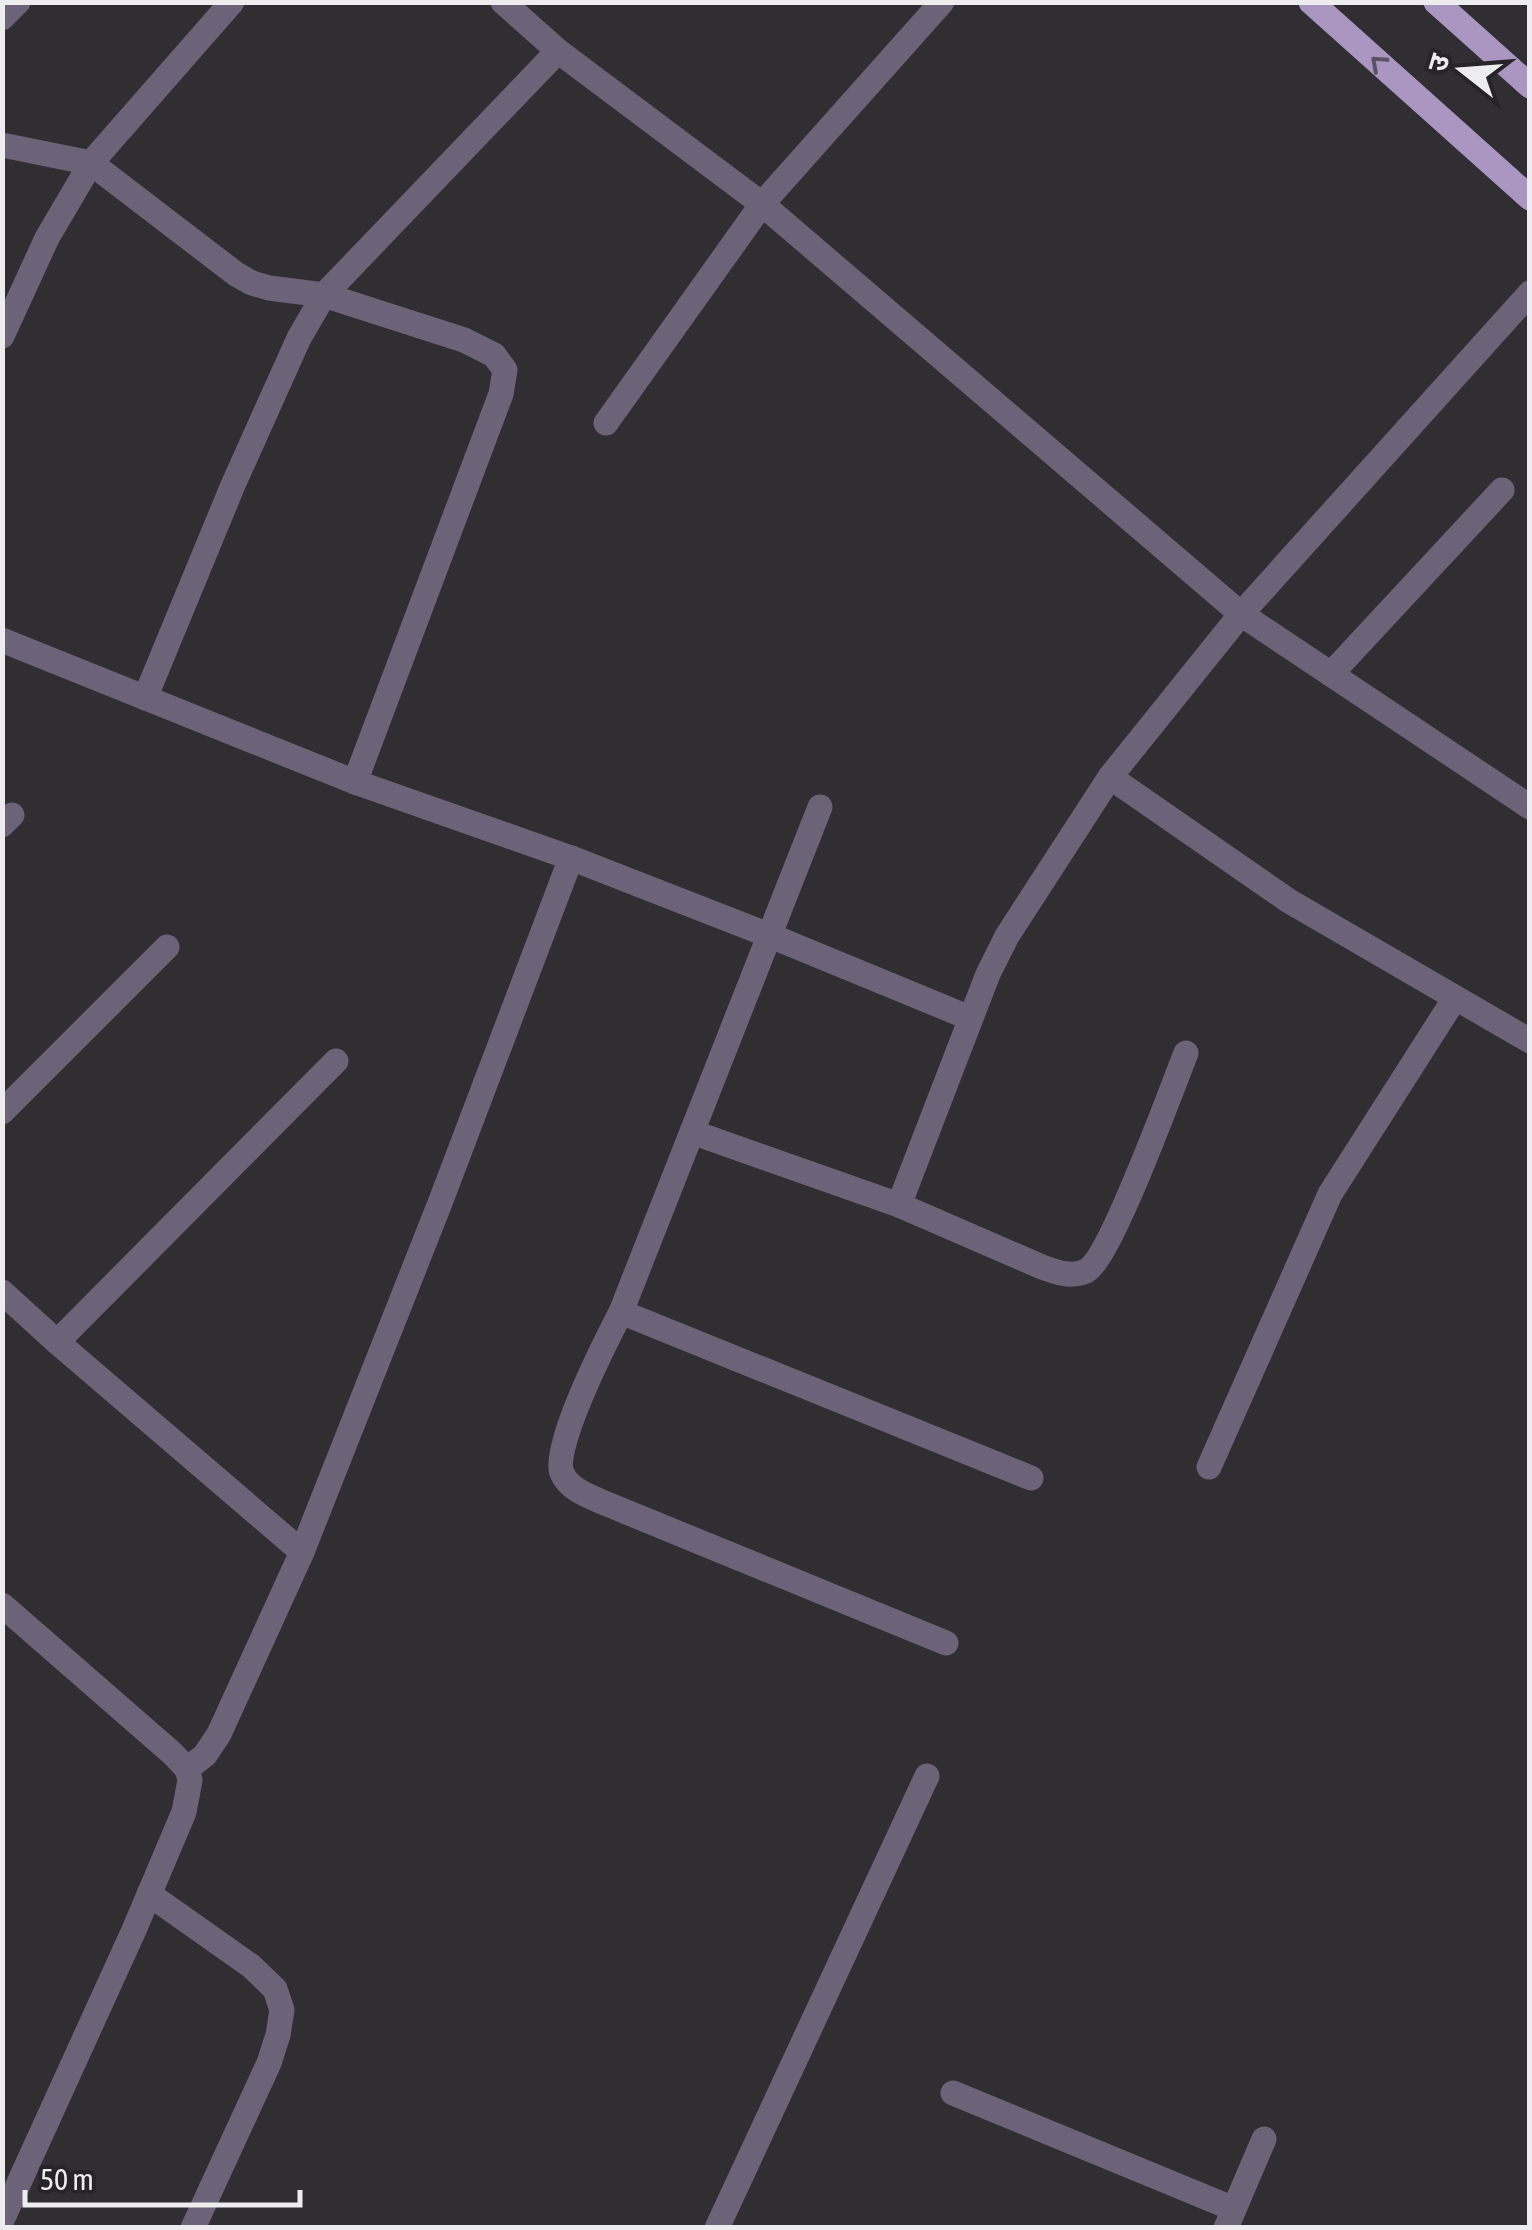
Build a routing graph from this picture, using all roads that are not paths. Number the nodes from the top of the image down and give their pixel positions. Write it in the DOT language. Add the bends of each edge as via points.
graph roads {
  1 [pos="18,2"];
  2 [pos="232,2"];
  3 [pos="503,2"];
  4 [pos="942,2"];
  5 [pos="1311,2"];
  6 [pos="1436,2"];
  7 [pos="2,18"];
  8 [pos="558,51"];
  9 [pos="1530,86"];
  10 [pos="2,145"];
  11 [pos="90,163"];
  12 [pos="1530,198"];
  13 [pos="762,204"];
  14 [pos="1530,293"];
  15 [pos="324,296"];
  16 [pos="2,336"];
  17 [pos="606,423"];
  18 [pos="1502,490"];
  19 [pos="1241,614"];
  20 [pos="2,640"];
  21 [pos="1332,674"];
  22 [pos="145,698"];
  23 [pos="1110,777"];
  24 [pos="355,782"];
  25 [pos="820,806"];
  26 [pos="1530,807"];
  27 [pos="571,858"];
  28 [pos="770,936"];
  29 [pos="168,947"];
  30 [pos="1455,998"];
  31 [pos="970,1018"];
  32 [pos="1530,1042"];
  33 [pos="1186,1054"];
  34 [pos="336,1061"];
  35 [pos="2,1112"];
  36 [pos="692,1132"];
  37 [pos="899,1204"];
  38 [pos="2,1292"];
  39 [pos="621,1312"];
  40 [pos="57,1342"];
  41 [pos="1209,1467"];
  42 [pos="1031,1478"];
  43 [pos="302,1552"];
  44 [pos="2,1605"];
  45 [pos="946,1643"];
  46 [pos="187,1769"];
  47 [pos="928,1776"];
  48 [pos="149,1894"];
  49 [pos="953,2093"];
  50 [pos="1264,2140"];
  51 [pos="1230,2218"];
  52 [pos="2,2222"];
  53 [pos="10,2228"];
  54 [pos="193,2228"];
  55 [pos="717,2228"];
  1 -- 7 [label="street"];
  2 -- 11 [label="street"];
  3 -- 8 [label="street"];
  4 -- 13 [label="street"];
  12 -- 5 [label="main road, one-way"];
  6 -- 9 [label="main road"];
  8 -- 13 [label="street"];
  8 -- 15 [label="street"];
  10 -- 11 [label="street"];
  11 -- 15 [label="street" via="236,274 269,288"];
  11 -- 16 [label="street" via="46,238"];
  13 -- 17 [label="street"];
  13 -- 19 [label="street"];
  14 -- 19 [label="street"];
  15 -- 22 [label="street" via="234,484"];
  15 -- 24 [label="street" via="464,340 494,355 504,370 501,394"];
  18 -- 21 [label="street"];
  19 -- 21 [label="street"];
  19 -- 23 [label="street"];
  20 -- 22 [label="street"];
  21 -- 26 [label="street"];
  22 -- 24 [label="street"];
  23 -- 30 [label="street" via="1289,901"];
  23 -- 31 [label="street" via="1007,936"];
  24 -- 27 [label="street"];
  25 -- 28 [label="street"];
  27 -- 28 [label="street"];
  27 -- 43 [label="street"];
  28 -- 31 [label="street"];
  28 -- 36 [label="street"];
  29 -- 35 [label="street"];
  30 -- 32 [label="street"];
  30 -- 41 [label="street" via="1330,1194"];
  31 -- 37 [label="street"];
  33 -- 37 [label="street" via="1118,1221 1088,1270 1066,1275 1042,1267"];
  34 -- 40 [label="street"];
  36 -- 37 [label="street"];
  36 -- 39 [label="street"];
  38 -- 40 [label="street"];
  39 -- 42 [label="street"];
  39 -- 45 [label="street" via="585,1382 559,1460 574,1488"];
  40 -- 43 [label="street"];
  43 -- 46 [label="street" via="219,1734"];
  44 -- 46 [label="street"];
  46 -- 48 [label="street" via="184,1812"];
  47 -- 55 [label="street"];
  48 -- 52 [label="street"];
  48 -- 54 [label="street" via="251,1966 276,1989 282,2010 269,2063"];
  49 -- 51 [label="street"];
  50 -- 51 [label="street"];
  52 -- 53 [label="street"];
}
